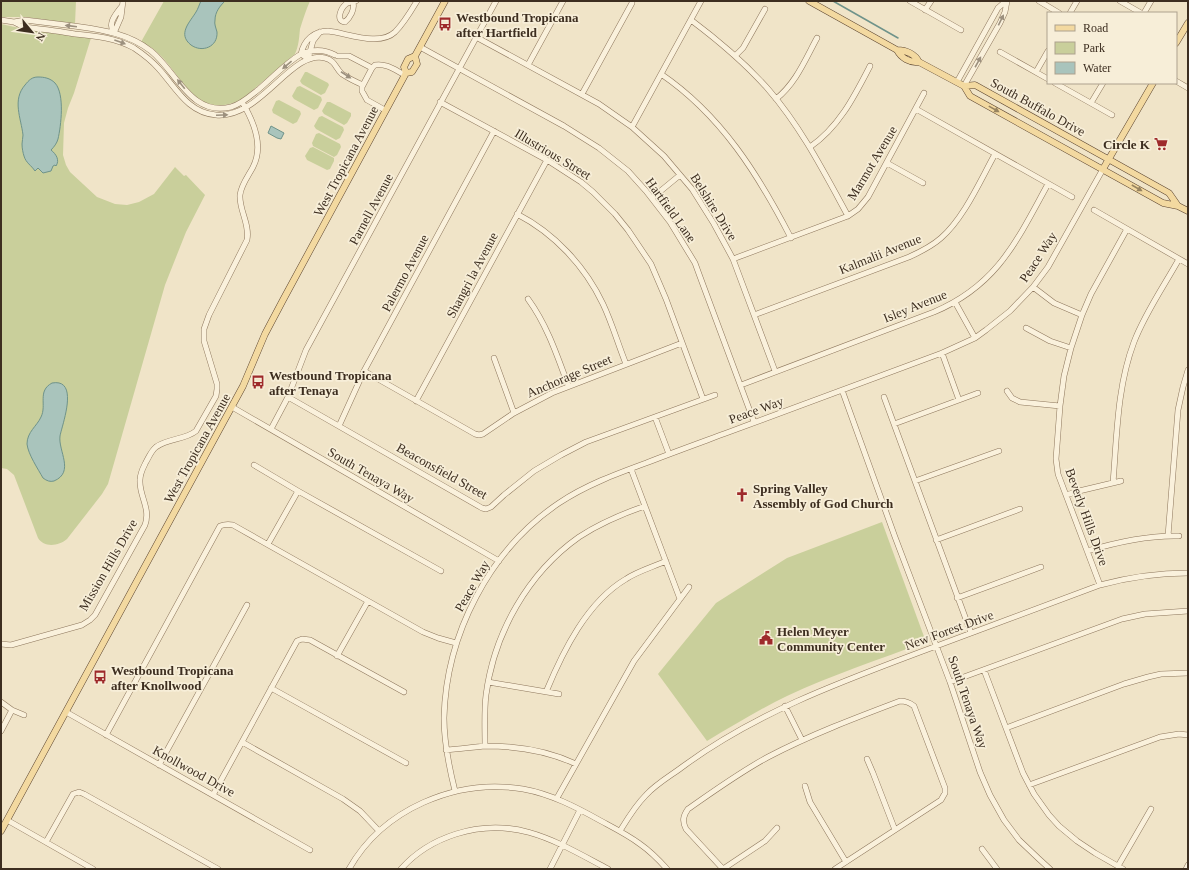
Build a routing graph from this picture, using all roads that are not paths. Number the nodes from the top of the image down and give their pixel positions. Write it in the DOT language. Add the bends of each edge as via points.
graph roads {
  1 [pos="417,1"];
  2 [pos="445,1"];
  3 [pos="496,1"];
  4 [pos="563,1"];
  5 [pos="701,1"];
  6 [pos="809,1"];
  7 [pos="910,1"];
  8 [pos="930,1"];
  9 [pos="1006,1"];
  10 [pos="1039,1"];
  11 [pos="1077,1"];
  12 [pos="1120,1"];
  13 [pos="1151,1"];
  14 [pos="123,3"];
  15 [pos="632,3"];
  16 [pos="764,9"];
  17 [pos="925,10"];
  18 [pos="1057,12"];
  19 [pos="1071,12"];
  20 [pos="1140,12"];
  21 [pos="1143,12"];
  22 [pos="1,20"];
  23 [pos="691,20"];
  24 [pos="14,22"];
  25 [pos="1188,23"];
  26 [pos="961,30"];
  27 [pos="320,32"];
  28 [pos="114,33"];
  29 [pos="476,37"];
  30 [pos="818,38"];
  31 [pos="1177,41"];
  32 [pos="420,47"];
  33 [pos="310,51"];
  34 [pos="1000,52"];
  35 [pos="1047,53"];
  36 [pos="301,54"];
  37 [pos="415,56"];
  38 [pos="735,56"];
  39 [pos="308,59"];
  40 [pos="528,65"];
  41 [pos="870,66"];
  42 [pos="372,68"];
  43 [pos="459,69"];
  44 [pos="1036,72"];
  45 [pos="405,74"];
  46 [pos="662,74"];
  47 [pos="1047,78"];
  48 [pos="956,82"];
  49 [pos="1177,82"];
  50 [pos="1057,84"];
  51 [pos="1102,84"];
  52 [pos="1152,84"];
  53 [pos="363,85"];
  54 [pos="964,86"];
  55 [pos="1188,88"];
  56 [pos="924,93"];
  57 [pos="582,94"];
  58 [pos="776,99"];
  59 [pos="242,102"];
  60 [pos="440,102"];
  61 [pos="1092,103"];
  62 [pos="246,108"];
  63 [pos="916,109"];
  64 [pos="386,110"];
  65 [pos="1112,115"];
  66 [pos="632,127"];
  67 [pos="494,131"];
  68 [pos="810,147"];
  69 [pos="995,154"];
  70 [pos="1108,159"];
  71 [pos="547,160"];
  72 [pos="887,163"];
  73 [pos="1103,169"];
  74 [pos="680,175"];
  75 [pos="923,183"];
  76 [pos="1048,184"];
  77 [pos="1072,197"];
  78 [pos="652,198"];
  79 [pos="1178,206"];
  80 [pos="1094,210"];
  81 [pos="1188,211"];
  82 [pos="517,214"];
  83 [pos="848,216"];
  84 [pos="1127,229"];
  85 [pos="790,238"];
  86 [pos="733,259"];
  87 [pos="1179,259"];
  88 [pos="1188,264"];
  89 [pos="1034,287"];
  90 [pos="528,299"];
  91 [pos="955,302"];
  92 [pos="754,315"];
  93 [pos="1082,315"];
  94 [pos="1026,328"];
  95 [pos="975,338"];
  96 [pos="682,343"];
  97 [pos="1071,348"];
  98 [pos="942,353"];
  99 [pos="494,358"];
  100 [pos="626,364"];
  101 [pos="1188,370"];
  102 [pos="775,371"];
  103 [pos="364,372"];
  104 [pos="568,385"];
  105 [pos="741,385"];
  106 [pos="842,390"];
  107 [pos="1007,391"];
  108 [pos="978,393"];
  109 [pos="715,395"];
  110 [pos="288,397"];
  111 [pos="884,397"];
  112 [pos="703,399"];
  113 [pos="959,400"];
  114 [pos="416,401"];
  115 [pos="1060,406"];
  116 [pos="232,407"];
  117 [pos="514,413"];
  118 [pos="655,417"];
  119 [pos="754,422"];
  120 [pos="894,424"];
  121 [pos="339,426"];
  122 [pos="271,429"];
  123 [pos="999,450"];
  124 [pos="669,454"];
  125 [pos="254,465"];
  126 [pos="631,468"];
  127 [pos="915,481"];
  128 [pos="1121,481"];
  129 [pos="1113,483"];
  130 [pos="298,491"];
  131 [pos="1066,495"];
  132 [pos="645,506"];
  133 [pos="1020,509"];
  134 [pos="1168,536"];
  135 [pos="1179,536"];
  136 [pos="936,540"];
  137 [pos="268,544"];
  138 [pos="1087,551"];
  139 [pos="499,561"];
  140 [pos="666,562"];
  141 [pos="1041,567"];
  142 [pos="441,571"];
  143 [pos="1188,573"];
  144 [pos="1100,585"];
  145 [pos="689,587"];
  146 [pos="958,598"];
  147 [pos="680,599"];
  148 [pos="368,601"];
  149 [pos="247,605"];
  150 [pos="1188,611"];
  151 [pos="970,633"];
  152 [pos="456,643"];
  153 [pos="1,644"];
  154 [pos="936,646"];
  155 [pos="337,656"];
  156 [pos="984,670"];
  157 [pos="1188,673"];
  158 [pos="488,682"];
  159 [pos="950,682"];
  160 [pos="271,688"];
  161 [pos="404,692"];
  162 [pos="546,692"];
  163 [pos="558,694"];
  164 [pos="1,702"];
  165 [pos="785,706"];
  166 [pos="12,710"];
  167 [pos="66,712"];
  168 [pos="24,715"];
  169 [pos="1006,728"];
  170 [pos="1,731"];
  171 [pos="106,735"];
  172 [pos="1188,735"];
  173 [pos="802,740"];
  174 [pos="242,742"];
  175 [pos="485,746"];
  176 [pos="446,750"];
  177 [pos="867,759"];
  178 [pos="406,763"];
  179 [pos="576,764"];
  180 [pos="160,765"];
  181 [pos="1029,785"];
  182 [pos="805,786"];
  183 [pos="455,791"];
  184 [pos="213,795"];
  185 [pos="557,798"];
  186 [pos="1151,809"];
  187 [pos="580,810"];
  188 [pos="7,820"];
  189 [pos="777,828"];
  190 [pos="895,830"];
  191 [pos="1,831"];
  192 [pos="379,831"];
  193 [pos="620,831"];
  194 [pos="46,842"];
  195 [pos="562,845"];
  196 [pos="982,849"];
  197 [pos="310,850"];
  198 [pos="846,862"];
  199 [pos="1188,865"];
  200 [pos="1121,868"];
  201 [pos="93,869"];
  202 [pos="218,869"];
  203 [pos="349,869"];
  204 [pos="400,869"];
  205 [pos="550,869"];
  206 [pos="608,869"];
  207 [pos="666,869"];
  208 [pos="723,869"];
  209 [pos="834,869"];
  210 [pos="997,869"];
  211 [pos="1050,869"];
  212 [pos="1186,869"];
  1 -- 27 [label="street" via="397,29 384,38 372,39 328,31"];
  2 -- 32 [label="main road, West Tropicana Avenue"];
  3 -- 29 [label="street, Parnell Avenue"];
  4 -- 40 [label="street"];
  5 -- 23 [label="street"];
  6 -- 48 [label="main road, South Buffalo Drive" via="897,50 904,50 916,57 919,62"];
  7 -- 17 [label="street"];
  8 -- 17 [label="street"];
  9 -- 48 [label="street" via="998,8"];
  54 -- 9 [label="street, one-way" via="1000,23"];
  10 -- 18 [label="street"];
  11 -- 19 [label="street"];
  12 -- 20 [label="street"];
  13 -- 21 [label="street"];
  14 -- 28 [label="street" via="112,23"];
  15 -- 57 [label="street"];
  16 -- 38 [label="street" via="743,48"];
  17 -- 26 [label="street"];
  22 -- 24 [label="street"];
  23 -- 38 [label="street"];
  23 -- 46 [label="street"];
  28 -- 24 [label="street, one-way" via="25,20"];
  24 -- 62 [label="street, one-way" via="24,27 108,38 128,45 160,69 187,102 202,112 226,115"];
  25 -- 31 [label="main road"];
  27 -- 33 [label="street" via="313,41"];
  27 -- 36 [label="street" via="307,40"];
  59 -- 28 [label="street, one-way" via="221,108 200,103 151,51 136,41"];
  29 -- 40 [label="street, Belshire Drive"];
  29 -- 43 [label="street, Parnell Avenue"];
  30 -- 58 [label="street" via="795,80"];
  32 -- 37 [label="main road, West Tropicana Avenue"];
  32 -- 43 [label="street, Hartfield Lane"];
  33 -- 36 [label="street"];
  33 -- 39 [label="street"];
  33 -- 42 [label="street" via="320,50 337,56 349,56"];
  34 -- 44 [label="street"];
  35 -- 44 [label="street"];
  36 -- 39 [label="street"];
  36 -- 59 [label="street, one-way"];
  37 -- 45 [label="main road, West Tropicana Avenue" via="408,59 404,67"];
  37 -- 45 [label="main road, West Tropicana Avenue" via="416,64 412,72"];
  38 -- 58 [label="street"];
  39 -- 53 [label="street, one-way" via="328,59 342,74"];
  39 -- 62 [label="street"];
  40 -- 57 [label="street, Belshire Drive"];
  41 -- 68 [label="street" via="840,118"];
  42 -- 45 [label="street" via="377,64 384,65"];
  42 -- 53 [label="street"];
  43 -- 60 [label="street, Parnell Avenue"];
  43 -- 78 [label="street, Hartfield Lane" via="584,138 628,171"];
  44 -- 47 [label="street"];
  45 -- 64 [label="main road, West Tropicana Avenue"];
  46 -- 66 [label="street"];
  46 -- 85 [label="street" via="707,113 739,150 773,204"];
  48 -- 54 [label="main road, South Buffalo Drive"];
  49 -- 55 [label="street"];
  50 -- 61 [label="street"];
  51 -- 61 [label="street"];
  52 -- 70 [label="main road, Peace Way"];
  53 -- 64 [label="street" via="365,97"];
  54 -- 70 [label="main road, South Buffalo Drive" via="975,85"];
  54 -- 73 [label="main road, South Buffalo Drive, one-way" via="970,96"];
  56 -- 63 [label="street, Marmot Avenue"];
  57 -- 66 [label="street, Belshire Drive"];
  58 -- 68 [label="street"];
  59 -- 62 [label="street, Mission Hills Drive"];
  60 -- 67 [label="street, Illustrious Street"];
  60 -- 110 [label="street, Parnell Avenue" via="306,350"];
  61 -- 65 [label="street"];
  62 -- 153 [label="street, Mission Hills Drive" via="254,128 258,151 240,194 248,228 247,237 209,315 203,333 217,384 216,396 196,431 160,445 150,455 142,470 140,481 147,511 146,522 95,615 82,624 11,645"];
  63 -- 69 [label="street"];
  63 -- 72 [label="street, Marmot Avenue"];
  64 -- 116 [label="main road, West Tropicana Avenue" via="265,334"];
  66 -- 74 [label="street, Belshire Drive" via="664,156"];
  67 -- 71 [label="street, Illustrious Street"];
  67 -- 103 [label="street, Palermo Avenue"];
  68 -- 83 [label="street"];
  69 -- 76 [label="street"];
  69 -- 92 [label="street, Kalmalii Avenue" via="959,219 931,246 909,257"];
  70 -- 73 [label="main road, Peace Way"];
  70 -- 79 [label="main road, South Buffalo Drive" via="1169,193"];
  71 -- 82 [label="street, Shangri la Avenue"];
  71 -- 96 [label="street, Illustrious Street" via="593,192 628,230 650,264"];
  72 -- 75 [label="street"];
  72 -- 83 [label="street, Marmot Avenue" via="865,202"];
  73 -- 79 [label="main road, South Buffalo Drive, one-way" via="1163,203"];
  73 -- 89 [label="street, Peace Way"];
  74 -- 78 [label="street"];
  74 -- 86 [label="street, Belshire Drive" via="692,189"];
  76 -- 77 [label="street"];
  76 -- 91 [label="street, Isley Avenue" via="1005,258 984,281"];
  78 -- 105 [label="street, Hartfield Lane" via="695,263"];
  79 -- 81 [label="main road, South Buffalo Drive"];
  80 -- 84 [label="street"];
  82 -- 100 [label="street" via="548,233 574,258 603,305"];
  82 -- 114 [label="street, Shangri la Avenue"];
  83 -- 85 [label="street, Marmot Avenue"];
  84 -- 87 [label="street"];
  84 -- 93 [label="street, Beverly Hills Drive"];
  85 -- 86 [label="street, Marmot Avenue"];
  86 -- 92 [label="street, Belshire Drive"];
  87 -- 88 [label="street"];
  87 -- 129 [label="street" via="1143,321 1126,368 1119,407"];
  89 -- 93 [label="street" via="1054,303"];
  89 -- 95 [label="street, Peace Way" via="1010,311"];
  90 -- 104 [label="street" via="548,332"];
  91 -- 95 [label="street"];
  91 -- 102 [label="street, Isley Avenue"];
  92 -- 102 [label="street, Belshire Drive"];
  93 -- 97 [label="street, Beverly Hills Drive"];
  94 -- 97 [label="street" via="1050,341"];
  95 -- 98 [label="street, Peace Way"];
  96 -- 100 [label="street, Anchorage Street"];
  96 -- 112 [label="street, Illustrious Street"];
  97 -- 115 [label="street, Beverly Hills Drive"];
  98 -- 106 [label="street, Peace Way"];
  98 -- 113 [label="street"];
  99 -- 117 [label="street"];
  100 -- 104 [label="street, Anchorage Street"];
  101 -- 134 [label="street" via="1178,410"];
  102 -- 105 [label="street, Isley Avenue"];
  103 -- 114 [label="street, Anchorage Street"];
  103 -- 121 [label="street, Palermo Avenue"];
  104 -- 117 [label="street, Anchorage Street"];
  105 -- 119 [label="street, Hartfield Lane"];
  106 -- 119 [label="street, Peace Way"];
  106 -- 154 [label="street, South Tenaya Way"];
  107 -- 115 [label="street" via="1012,398 1020,402"];
  108 -- 113 [label="street"];
  109 -- 112 [label="street, Beaconsfield Street"];
  110 -- 121 [label="street, Beaconsfield Street"];
  110 -- 122 [label="street, Parnell Avenue"];
  111 -- 120 [label="street"];
  112 -- 118 [label="street, Beaconsfield Street"];
  113 -- 120 [label="street"];
  114 -- 117 [label="street, Anchorage Street" via="479,435"];
  115 -- 131 [label="street, Beverly Hills Drive" via="1056,459 1058,474"];
  116 -- 122 [label="street, South Tenaya Way"];
  116 -- 167 [label="main road, West Tropicana Avenue"];
  118 -- 121 [label="street, Beaconsfield Street" via="586,442 561,455 534,471 486,509"];
  118 -- 124 [label="street"];
  119 -- 124 [label="street, Peace Way"];
  120 -- 127 [label="street"];
  122 -- 139 [label="street, South Tenaya Way"];
  123 -- 127 [label="street"];
  124 -- 126 [label="street, Peace Way"];
  125 -- 130 [label="street"];
  126 -- 132 [label="street"];
  126 -- 139 [label="street, Peace Way" via="593,484 559,503 518,537"];
  127 -- 136 [label="street"];
  128 -- 129 [label="street"];
  129 -- 131 [label="street"];
  130 -- 137 [label="street"];
  130 -- 142 [label="street"];
  131 -- 138 [label="street, Beverly Hills Drive"];
  132 -- 140 [label="street"];
  132 -- 158 [label="street" via="601,524 579,538 542,571 515,607 493,658"];
  133 -- 136 [label="street"];
  134 -- 135 [label="street"];
  134 -- 138 [label="street" via="1117,542"];
  136 -- 146 [label="street"];
  137 -- 148 [label="street"];
  137 -- 171 [label="street" via="233,525 220,526"];
  138 -- 144 [label="street, Beverly Hills Drive"];
  139 -- 152 [label="street, Peace Way" via="473,602"];
  140 -- 147 [label="street"];
  140 -- 162 [label="street" via="628,578 598,602 571,639"];
  141 -- 146 [label="street"];
  143 -- 144 [label="street, New Forest Drive" via="1127,578"];
  144 -- 151 [label="street, New Forest Drive"];
  145 -- 147 [label="street"];
  146 -- 151 [label="street"];
  147 -- 179 [label="street" via="634,660"];
  148 -- 152 [label="street" via="423,632"];
  148 -- 155 [label="street"];
  149 -- 180 [label="street"];
  150 -- 156 [label="street" via="1145,614 1122,619"];
  151 -- 154 [label="street, New Forest Drive"];
  152 -- 176 [label="street, Peace Way" via="447,681 444,719"];
  154 -- 159 [label="street, South Tenaya Way"];
  154 -- 165 [label="street, New Forest Drive" via="839,682"];
  155 -- 160 [label="street" via="310,640 302,639 297,642"];
  155 -- 161 [label="street"];
  156 -- 159 [label="street"];
  156 -- 169 [label="street"];
  157 -- 169 [label="street" via="1161,674 1124,684"];
  158 -- 162 [label="street"];
  158 -- 175 [label="street"];
  159 -- 211 [label="street, South Tenaya Way" via="990,795 1019,840"];
  160 -- 174 [label="street"];
  160 -- 178 [label="street"];
  162 -- 163 [label="street"];
  164 -- 166 [label="street"];
  165 -- 173 [label="street"];
  165 -- 193 [label="street, New Forest Drive" via="746,726 658,784 635,807"];
  166 -- 168 [label="street"];
  166 -- 170 [label="street"];
  167 -- 171 [label="street, Knollwood Drive"];
  167 -- 188 [label="main road, West Tropicana Avenue"];
  169 -- 181 [label="street"];
  171 -- 180 [label="street, Knollwood Drive"];
  172 -- 181 [label="street" via="1160,737"];
  173 -- 190 [label="street" via="900,701 910,702 914,706 945,793 941,800"];
  173 -- 208 [label="street" via="727,782 688,809 683,819 686,829"];
  174 -- 184 [label="street"];
  174 -- 192 [label="street" via="343,799 360,811"];
  175 -- 176 [label="street"];
  175 -- 179 [label="street" via="537,751"];
  176 -- 183 [label="street, Peace Way"];
  177 -- 190 [label="street"];
  179 -- 185 [label="street"];
  180 -- 184 [label="street, Knollwood Drive"];
  181 -- 200 [label="street" via="1049,815 1076,842"];
  182 -- 198 [label="street" via="810,802"];
  183 -- 185 [label="street" via="491,787 523,789"];
  183 -- 192 [label="street" via="418,805"];
  184 -- 197 [label="street, Knollwood Drive"];
  185 -- 187 [label="street"];
  186 -- 200 [label="street"];
  187 -- 193 [label="street"];
  187 -- 195 [label="street"];
  188 -- 191 [label="main road, West Tropicana Avenue"];
  188 -- 194 [label="street"];
  189 -- 208 [label="street" via="765,841"];
  190 -- 198 [label="street"];
  192 -- 203 [label="street" via="362,849"];
  193 -- 207 [label="street" via="640,844"];
  194 -- 201 [label="street"];
  194 -- 202 [label="street" via="73,794 79,792"];
  195 -- 204 [label="street" via="541,836 513,829 472,829 436,842 420,851"];
  195 -- 205 [label="street"];
  195 -- 206 [label="street"];
  196 -- 210 [label="street"];
  198 -- 209 [label="street"];
  199 -- 212 [label="street"];
}
